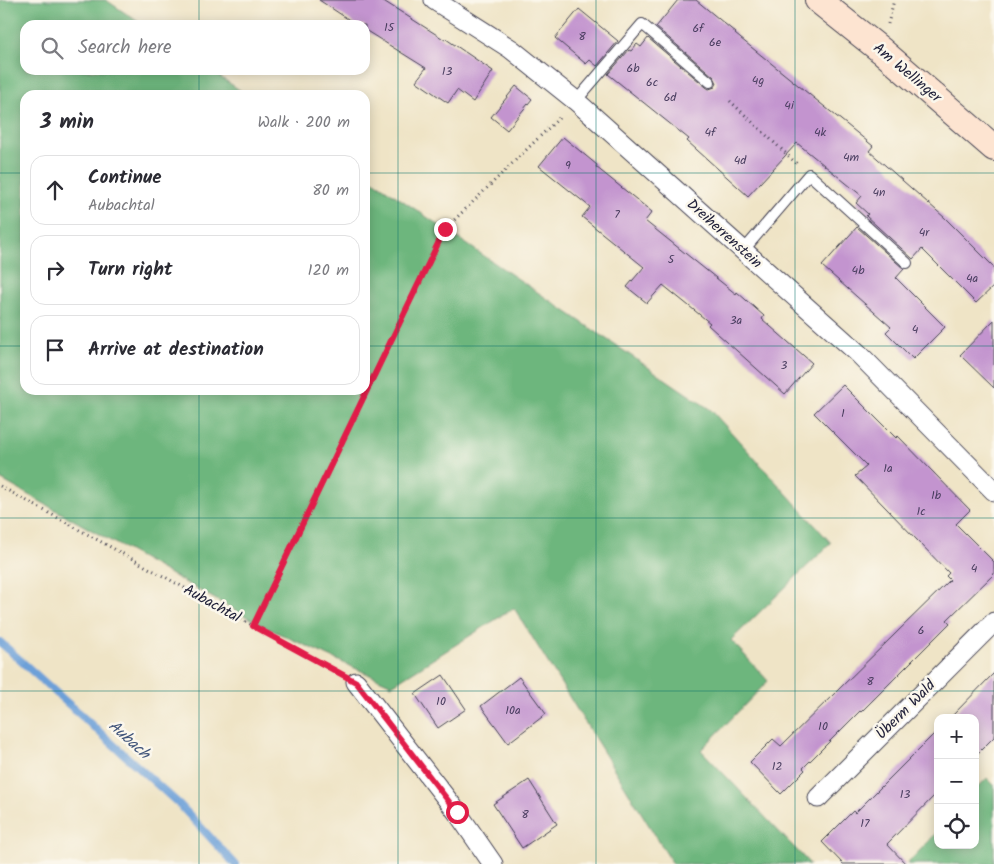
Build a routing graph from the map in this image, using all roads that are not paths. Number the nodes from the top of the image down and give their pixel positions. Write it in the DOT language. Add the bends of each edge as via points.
graph roads {
  1 [pos="434,0"];
  2 [pos="818,0"];
  3 [pos="710,82"];
  4 [pos="576,101"];
  5 [pos="994,148"];
  6 [pos="743,251"];
  7 [pos="907,263"];
  8 [pos="994,491"];
  9 [pos="994,622"];
  10 [pos="356,682"];
  11 [pos="818,798"];
  12 [pos="493,864"];
  1 -- 4 [label="street, Dreiherrenstein" via="511,49"];
  2 -- 5 [label="main road, Am Wellinger"];
  3 -- 4 [label="lane" via="642,24"];
  4 -- 6 [label="street, Dreiherrenstein"];
  6 -- 7 [label="lane" via="809,174"];
  6 -- 8 [label="street, Dreiherrenstein" via="859,354"];
  9 -- 11 [label="street, Überm Wald"];
  10 -- 12 [label="street" via="457,812"];
}
